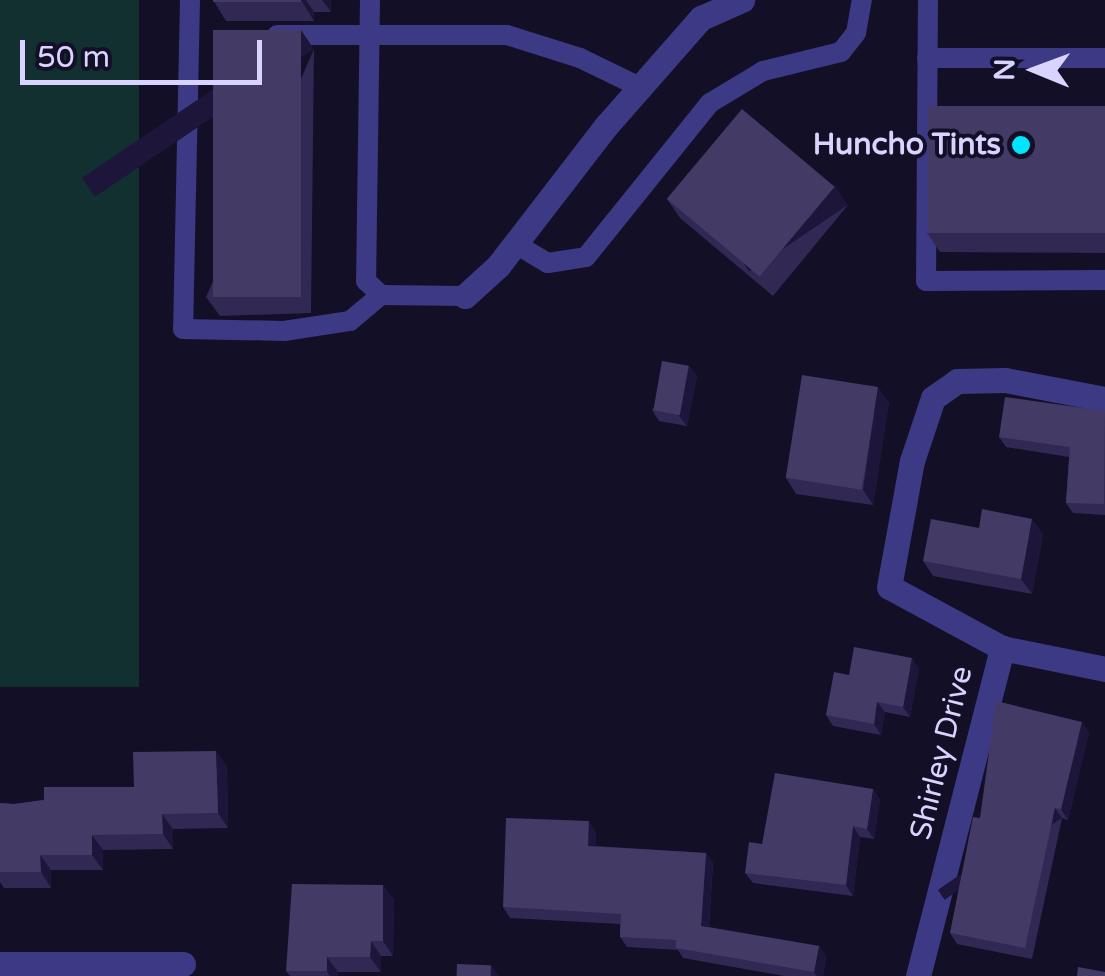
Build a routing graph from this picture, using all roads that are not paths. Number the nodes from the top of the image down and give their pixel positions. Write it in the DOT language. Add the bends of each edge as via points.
graph roads {
  1 [pos="190,0"];
  2 [pos="370,0"];
  3 [pos="742,0"];
  4 [pos="862,0"];
  5 [pos="928,0"];
  6 [pos="261,35"];
  7 [pos="370,35"];
  8 [pos="928,58"];
  9 [pos="1105,58"];
  10 [pos="640,87"];
  11 [pos="516,244"];
  12 [pos="1105,280"];
  13 [pos="382,295"];
  14 [pos="465,296"];
  15 [pos="1105,399"];
  16 [pos="1002,648"];
  17 [pos="1105,670"];
  18 [pos="0,964"];
  19 [pos="183,964"];
  20 [pos="918,976"];
  1 -- 13 [label="lane" via="198,35 183,329 284,331 350,320"];
  2 -- 7 [label="lane"];
  3 -- 10 [label="street" via="702,18"];
  4 -- 11 [label="lane" via="856,33 841,52 762,71 710,103 586,256 548,263"];
  5 -- 8 [label="lane"];
  6 -- 7 [label="lane"];
  7 -- 10 [label="lane" via="507,35 580,58"];
  7 -- 13 [label="lane" via="366,281"];
  8 -- 9 [label="lane"];
  8 -- 12 [label="lane" via="926,281"];
  10 -- 11 [label="street"];
  11 -- 14 [label="street"];
  13 -- 14 [label="lane"];
  15 -- 16 [label="street" via="1005,380 957,381 933,398 912,461 889,587"];
  16 -- 17 [label="street, Shirley Drive"];
  16 -- 20 [label="street, Shirley Drive"];
  18 -- 19 [label="street"];
}
